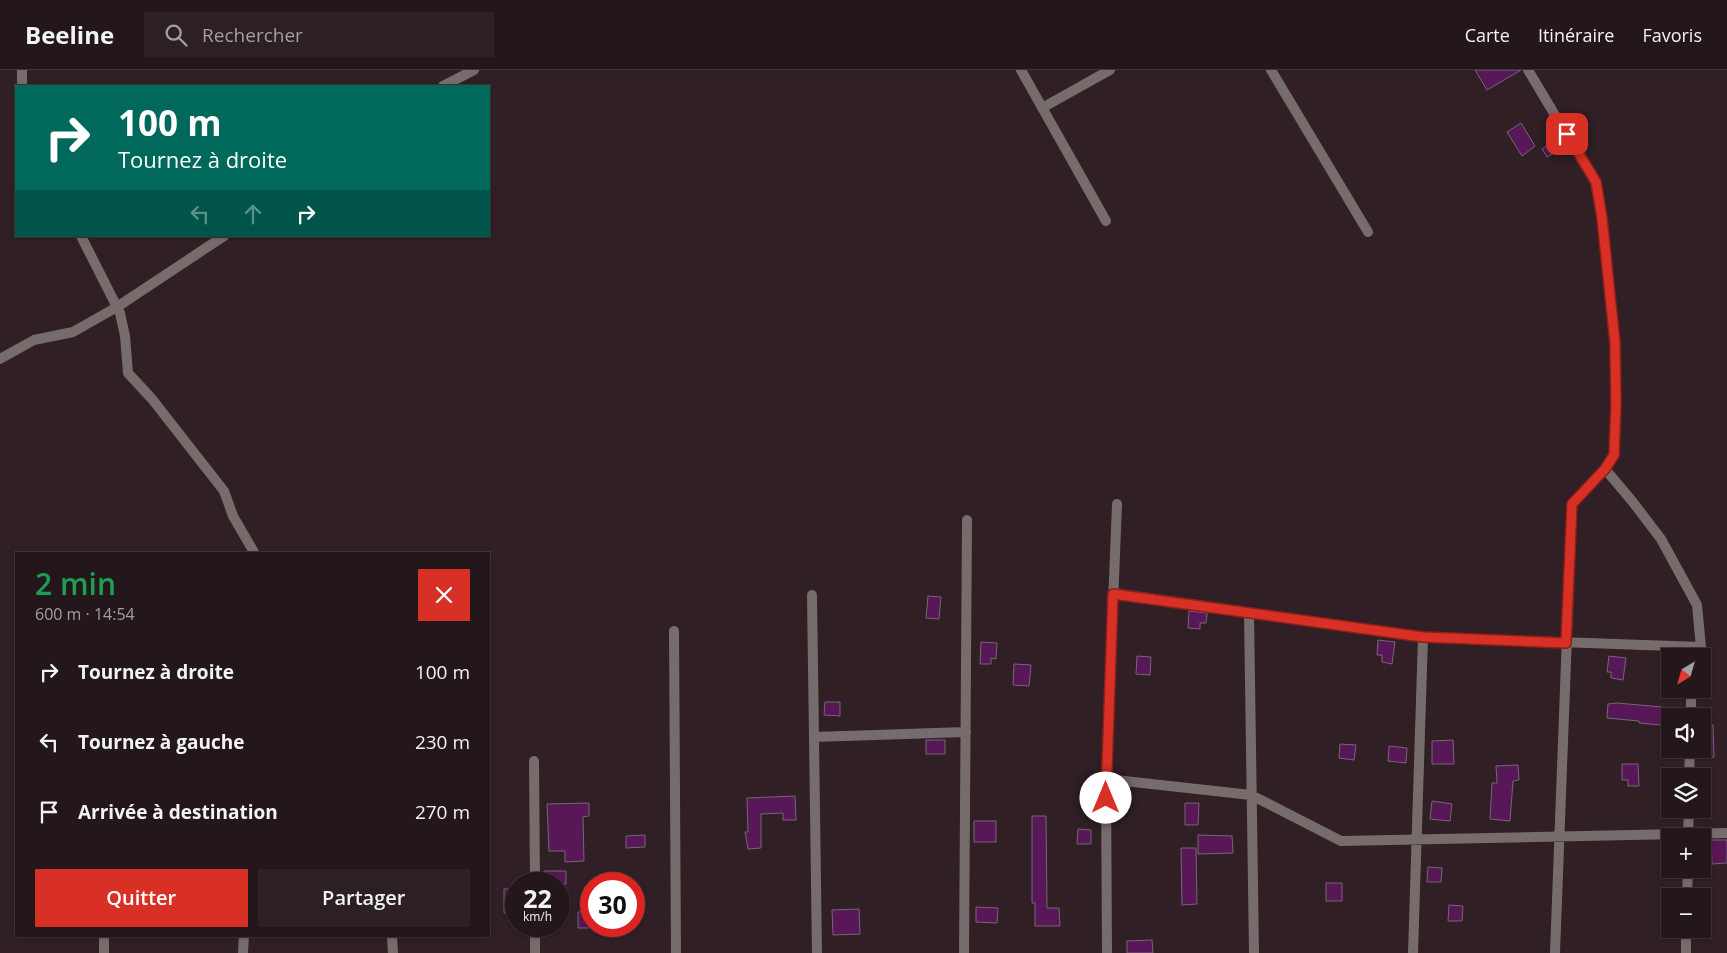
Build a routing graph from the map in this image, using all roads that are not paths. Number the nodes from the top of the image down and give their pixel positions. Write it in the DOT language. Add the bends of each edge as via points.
graph roads {
  1 [pos="22,70"];
  2 [pos="474,70"];
  3 [pos="1021,70"];
  4 [pos="1110,70"];
  5 [pos="1271,70"];
  6 [pos="1528,70"];
  7 [pos="22,85"];
  8 [pos="445,85"];
  9 [pos="1042,108"];
  10 [pos="1106,221"];
  11 [pos="1368,232"];
  12 [pos="82,237"];
  13 [pos="222,237"];
  14 [pos="117,307"];
  15 [pos="0,359"];
  16 [pos="1605,469"];
  17 [pos="1117,504"];
  18 [pos="967,520"];
  19 [pos="254,552"];
  20 [pos="1113,594"];
  21 [pos="812,595"];
  22 [pos="1249,613"];
  23 [pos="674,631"];
  24 [pos="1423,637"];
  25 [pos="1566,643"];
  26 [pos="1698,648"];
  27 [pos="1661,649"];
  28 [pos="966,732"];
  29 [pos="814,737"];
  30 [pos="534,761"];
  31 [pos="1106,779"];
  32 [pos="1252,795"];
  33 [pos="1727,833"];
  34 [pos="1711,834"];
  35 [pos="1661,835"];
  36 [pos="1559,836"];
  37 [pos="1416,840"];
  38 [pos="535,872"];
  39 [pos="104,937"];
  40 [pos="244,937"];
  41 [pos="392,937"];
  42 [pos="535,937"];
  43 [pos="1686,938"];
  44 [pos="104,953"];
  45 [pos="243,953"];
  46 [pos="393,953"];
  47 [pos="535,953"];
  48 [pos="676,953"];
  49 [pos="817,953"];
  50 [pos="964,953"];
  51 [pos="1107,953"];
  52 [pos="1254,953"];
  53 [pos="1413,953"];
  54 [pos="1554,953"];
  55 [pos="1686,953"];
  1 -- 7 [label="street"];
  2 -- 8 [label="street"];
  3 -- 9 [label="street"];
  4 -- 9 [label="street"];
  5 -- 11 [label="street"];
  6 -- 16 [label="street" via="1596,182 1615,343 1614,455"];
  9 -- 10 [label="street"];
  12 -- 14 [label="street"];
  13 -- 14 [label="street"];
  14 -- 15 [label="street" via="73,332 34,340"];
  14 -- 19 [label="street" via="125,336 128,373 224,491"];
  16 -- 25 [label="street" via="1572,504"];
  16 -- 26 [label="street" via="1661,539 1697,605"];
  17 -- 20 [label="street"];
  18 -- 28 [label="street"];
  20 -- 22 [label="street"];
  20 -- 31 [label="street"];
  21 -- 29 [label="street"];
  22 -- 24 [label="street"];
  22 -- 32 [label="street"];
  23 -- 48 [label="street"];
  24 -- 25 [label="street"];
  24 -- 37 [label="street"];
  25 -- 27 [label="street"];
  25 -- 36 [label="street"];
  28 -- 29 [label="street"];
  28 -- 50 [label="street"];
  29 -- 49 [label="street"];
  30 -- 38 [label="street"];
  31 -- 32 [label="street"];
  31 -- 51 [label="street"];
  32 -- 37 [label="street" via="1341,841"];
  32 -- 52 [label="street"];
  33 -- 34 [label="street"];
  35 -- 36 [label="street"];
  36 -- 37 [label="street"];
  36 -- 54 [label="street"];
  37 -- 53 [label="street"];
  39 -- 44 [label="street"];
  40 -- 45 [label="street"];
  41 -- 46 [label="street"];
  42 -- 47 [label="street"];
  43 -- 55 [label="street"];
}
